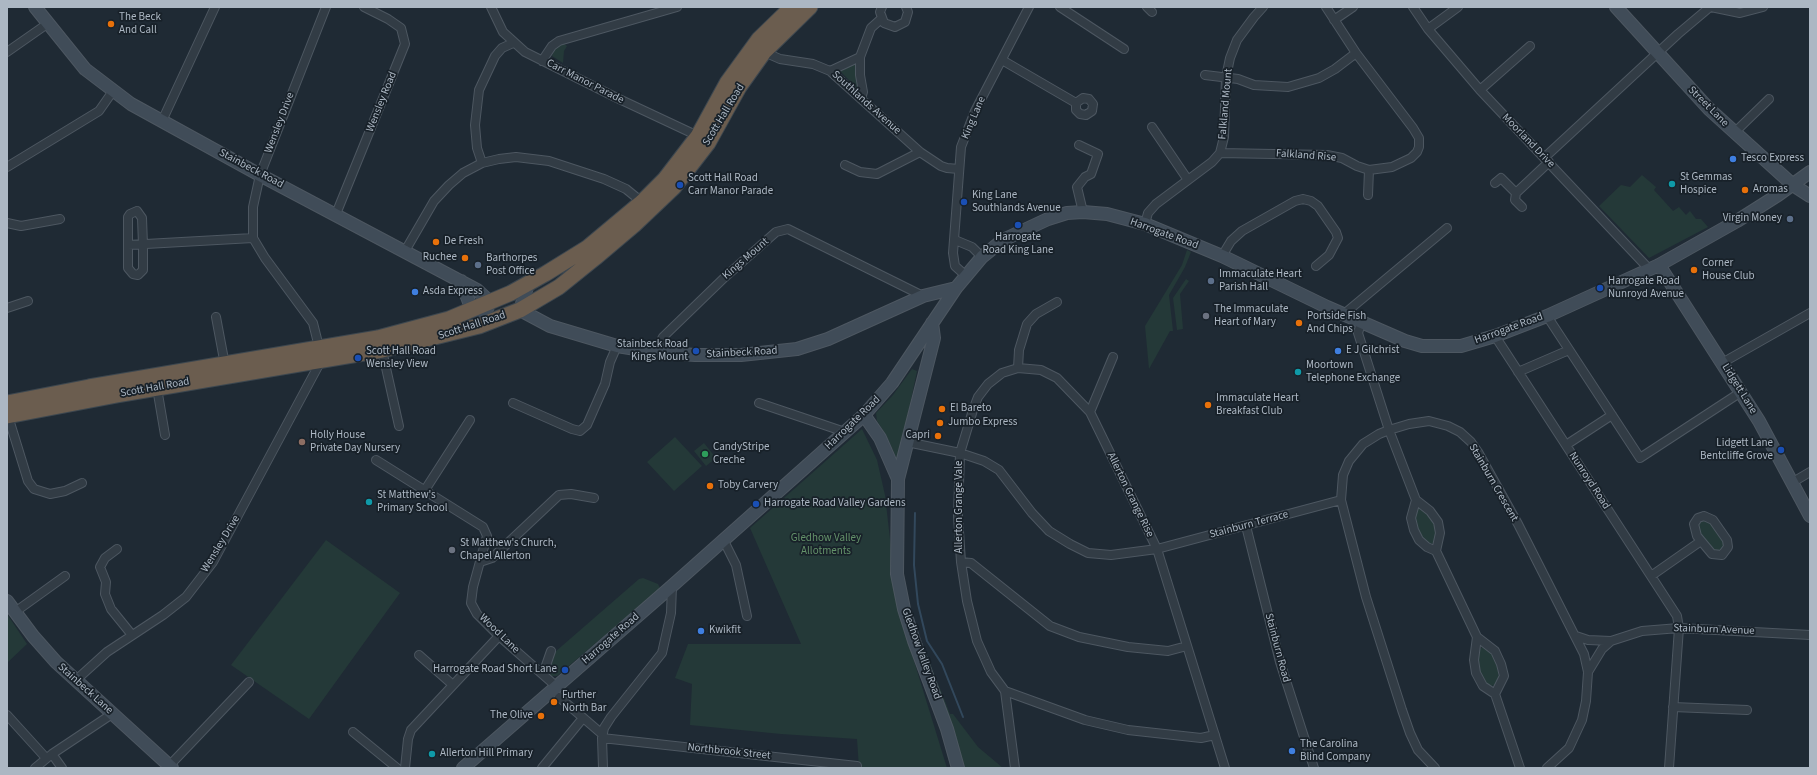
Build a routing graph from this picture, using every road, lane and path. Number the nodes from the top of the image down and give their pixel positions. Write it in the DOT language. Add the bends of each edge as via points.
graph roads {
  1 [pos="35,7"];
  2 [pos="215,7"];
  3 [pos="326,7"];
  4 [pos="364,7"];
  5 [pos="491,7"];
  6 [pos="677,7"];
  7 [pos="792,7"];
  8 [pos="810,7"];
  9 [pos="882,7"];
  10 [pos="906,7"];
  11 [pos="1030,7"];
  12 [pos="1060,7"];
  13 [pos="1263,7"];
  14 [pos="1326,7"];
  15 [pos="1353,7"];
  16 [pos="1413,7"];
  17 [pos="1458,7"];
  18 [pos="1616,7"];
  19 [pos="1711,7"];
  20 [pos="1763,7"];
  21 [pos="881,19"];
  22 [pos="1334,20"];
  23 [pos="47,24"];
  24 [pos="1428,29"];
  25 [pos="513,43"];
  26 [pos="1530,46"];
  27 [pos="1124,49"];
  28 [pos="7,52"];
  29 [pos="764,52"];
  30 [pos="1356,53"];
  31 [pos="1657,54"];
  32 [pos="860,57"];
  33 [pos="1002,60"];
  34 [pos="542,61"];
  35 [pos="830,71"];
  36 [pos="1205,75"];
  37 [pos="1226,77"];
  38 [pos="1480,90"];
  39 [pos="113,91"];
  40 [pos="861,99"];
  41 [pos="1769,99"];
  42 [pos="1076,103"];
  43 [pos="162,121"];
  44 [pos="1152,126"];
  45 [pos="1734,133"];
  46 [pos="698,136"];
  47 [pos="1079,145"];
  48 [pos="920,152"];
  49 [pos="1220,153"];
  50 [pos="1547,160"];
  51 [pos="482,164"];
  52 [pos="845,165"];
  53 [pos="7,167"];
  54 [pos="959,169"];
  55 [pos="1369,170"];
  56 [pos="1810,172"];
  57 [pos="260,175"];
  58 [pos="1188,180"];
  59 [pos="1495,183"];
  60 [pos="1793,185"];
  61 [pos="1516,193"];
  62 [pos="1368,195"];
  63 [pos="1810,196"];
  64 [pos="642,202"];
  65 [pos="1522,207"];
  66 [pos="1083,212"];
  67 [pos="336,214"];
  68 [pos="60,219"];
  69 [pos="7,223"];
  70 [pos="1145,224"];
  71 [pos="1447,228"];
  72 [pos="253,238"];
  73 [pos="955,240"];
  74 [pos="128,245"];
  75 [pos="143,245"];
  76 [pos="405,251"];
  77 [pos="1222,256"];
  78 [pos="982,257"];
  79 [pos="1316,266"];
  80 [pos="1655,268"];
  81 [pos="965,275"];
  82 [pos="461,281"];
  83 [pos="956,288"];
  84 [pos="923,296"];
  85 [pos="523,297"];
  86 [pos="28,301"];
  87 [pos="1057,302"];
  88 [pos="7,308"];
  89 [pos="1810,313"];
  90 [pos="484,314"];
  91 [pos="1344,314"];
  92 [pos="1546,316"];
  93 [pos="216,317"];
  94 [pos="932,323"];
  95 [pos="1361,323"];
  96 [pos="1495,336"];
  97 [pos="617,346"];
  98 [pos="382,350"];
  99 [pos="1569,350"];
  100 [pos="655,352"];
  101 [pos="910,356"];
  102 [pos="1113,357"];
  103 [pos="319,358"];
  104 [pos="1722,363"];
  105 [pos="224,365"];
  106 [pos="1018,368"];
  107 [pos="1518,372"];
  108 [pos="924,374"];
  109 [pos="156,388"];
  110 [pos="1741,392"];
  111 [pos="514,403"];
  112 [pos="759,403"];
  113 [pos="8,412"];
  114 [pos="1090,412"];
  115 [pos="864,415"];
  116 [pos="1612,415"];
  117 [pos="470,420"];
  118 [pos="399,426"];
  119 [pos="1389,430"];
  120 [pos="845,432"];
  121 [pos="165,435"];
  122 [pos="907,442"];
  123 [pos="1566,445"];
  124 [pos="960,453"];
  125 [pos="376,460"];
  126 [pos="1810,472"];
  127 [pos="898,479"];
  128 [pos="1792,482"];
  129 [pos="82,483"];
  130 [pos="425,490"];
  131 [pos="594,498"];
  132 [pos="1341,500"];
  133 [pos="1416,500"];
  134 [pos="1810,516"];
  135 [pos="1246,526"];
  136 [pos="724,541"];
  137 [pos="1701,541"];
  138 [pos="117,549"];
  139 [pos="1157,549"];
  140 [pos="1436,551"];
  141 [pos="480,562"];
  142 [pos="961,562"];
  143 [pos="65,576"];
  144 [pos="1651,576"];
  145 [pos="672,586"];
  146 [pos="7,601"];
  147 [pos="15,612"];
  148 [pos="747,616"];
  149 [pos="1679,628"];
  150 [pos="132,635"];
  151 [pos="1810,635"];
  152 [pos="499,636"];
  153 [pos="1576,636"];
  154 [pos="1477,637"];
  155 [pos="1611,641"];
  156 [pos="1187,646"];
  157 [pos="551,651"];
  158 [pos="419,655"];
  159 [pos="1588,672"];
  160 [pos="543,674"];
  161 [pos="75,681"];
  162 [pos="249,682"];
  163 [pos="453,685"];
  164 [pos="1004,691"];
  165 [pos="558,692"];
  166 [pos="1496,694"];
  167 [pos="1673,707"];
  168 [pos="1747,710"];
  169 [pos="112,714"];
  170 [pos="7,715"];
  171 [pos="583,718"];
  172 [pos="353,732"];
  173 [pos="1215,735"];
  174 [pos="602,736"];
  175 [pos="49,756"];
  176 [pos="857,766"];
  177 [pos="171,767"];
  178 [pos="35,768"];
  179 [pos="62,768"];
  180 [pos="397,768"];
  181 [pos="405,768"];
  182 [pos="463,768"];
  183 [pos="542,768"];
  184 [pos="602,768"];
  185 [pos="958,768"];
  186 [pos="1015,768"];
  187 [pos="1225,768"];
  188 [pos="1314,768"];
  189 [pos="1435,768"];
  190 [pos="1520,768"];
  191 [pos="1547,768"];
  192 [pos="1669,768"];
  1 -- 23 [label="street, Stainbeck Road"];
  2 -- 43 [label="street"];
  3 -- 57 [label="street, Wensley Drive"];
  4 -- 67 [label="street, Wensley Road" via="401,28 405,44"];
  5 -- 25 [label="street, Carr Manor Parade" via="503,32"];
  6 -- 34 [label="street" via="558,41"];
  7 -- 46 [label="highway, Scott Hall Road" via="759,39 740,64"];
  8 -- 29 [label="highway, Scott Hall Road"];
  9 -- 21 [label="street"];
  10 -- 21 [label="street" via="908,17 901,25 890,26"];
  11 -- 33 [label="street, King Lane"];
  12 -- 27 [label="street"];
  13 -- 37 [label="street, Falkland Mount" via="1237,40"];
  14 -- 22 [label="street"];
  15 -- 22 [label="street"];
  16 -- 24 [label="street, Moorland Drive"];
  17 -- 24 [label="street"];
  18 -- 31 [label="street, Street Lane"];
  19 -- 20 [label="street" via="1740,12"];
  19 -- 31 [label="street"];
  21 -- 32 [label="street" via="871,28"];
  22 -- 30 [label="street"];
  23 -- 28 [label="street"];
  23 -- 39 [label="street, Stainbeck Road" via="85,69"];
  24 -- 38 [label="street, Moorland Drive"];
  25 -- 34 [label="street, Carr Manor Parade"];
  25 -- 51 [label="street" via="502,48 495,56 479,90 475,125 477,148"];
  26 -- 38 [label="street"];
  29 -- 35 [label="street, Southlands Avenue" via="780,59 813,64"];
  29 -- 85 [label="highway, Scott Hall Road" via="739,87 708,143 674,187 634,225 559,287"];
  30 -- 37 [label="street" via="1319,78 1288,87 1254,85"];
  30 -- 55 [label="street, Falkland Rise" via="1419,138 1419,147 1411,158 1392,167"];
  31 -- 45 [label="street, Street Lane"];
  31 -- 50 [label="street"];
  32 -- 35 [label="street"];
  32 -- 40 [label="street" via="863,92"];
  33 -- 42 [label="street"];
  33 -- 54 [label="street, King Lane" via="975,110 961,147"];
  34 -- 46 [label="street, Carr Manor Parade"];
  35 -- 40 [label="street, Southlands Avenue"];
  36 -- 37 [label="street"];
  37 -- 49 [label="street, Falkland Mount" via="1226,123"];
  38 -- 50 [label="street, Moorland Drive"];
  39 -- 43 [label="street, Stainbeck Road"];
  39 -- 53 [label="street" via="99,111"];
  40 -- 48 [label="street, Southlands Avenue"];
  41 -- 45 [label="street"];
  43 -- 57 [label="street, Stainbeck Road"];
  44 -- 58 [label="street"];
  45 -- 60 [label="street, Street Lane"];
  46 -- 64 [label="highway, Scott Hall Road" via="665,179"];
  47 -- 66 [label="street" via="1098,154 1091,174 1077,187"];
  48 -- 52 [label="street" via="877,174 860,172"];
  48 -- 54 [label="street, Southlands Avenue" via="941,166"];
  49 -- 55 [label="street, Falkland Rise" via="1327,155 1342,158"];
  49 -- 58 [label="street, Falkland Mount"];
  50 -- 61 [label="street"];
  50 -- 80 [label="street, Moorland Drive"];
  51 -- 64 [label="street" via="516,157 549,161 604,179 626,189"];
  51 -- 76 [label="street" via="464,173 449,185 434,202"];
  54 -- 73 [label="street, King Lane"];
  55 -- 62 [label="street"];
  56 -- 60 [label="street, Harrogate Road"];
  57 -- 67 [label="street, Stainbeck Road"];
  57 -- 72 [label="street, Wensley Drive" via="253,207"];
  58 -- 70 [label="street, Falkland Mount" via="1151,209"];
  59 -- 61 [label="street" via="1501,178"];
  60 -- 63 [label="street, Street Lane"];
  60 -- 80 [label="street, Harrogate Road"];
  61 -- 65 [label="street" via="1515,200"];
  64 -- 85 [label="highway, Scott Hall Road"];
  66 -- 70 [label="street, Harrogate Road" via="1107,214"];
  66 -- 78 [label="street, Harrogate Road" via="1067,213 1048,219 1003,240"];
  67 -- 76 [label="street, Stainbeck Road"];
  68 -- 69 [label="street" via="21,226"];
  70 -- 77 [label="street, Harrogate Road"];
  71 -- 91 [label="street"];
  72 -- 75 [label="street"];
  72 -- 103 [label="street" via="313,323"];
  73 -- 78 [label="street" via="972,247"];
  73 -- 81 [label="street, King Lane" via="955,266"];
  74 -- 75 [label="street"];
  74 -- 75 [label="street" via="128,268 133,274 138,275 143,270"];
  74 -- 75 [label="street" via="128,217 137,212 142,218"];
  76 -- 82 [label="street, Stainbeck Road"];
  77 -- 79 [label="street" via="1231,241 1242,231 1303,199 1318,206 1338,238 1329,254"];
  77 -- 91 [label="street, Harrogate Road"];
  78 -- 81 [label="street, Harrogate Road"];
  80 -- 92 [label="street, Harrogate Road"];
  80 -- 104 [label="street, Lidgett Lane"];
  81 -- 83 [label="street, Harrogate Road"];
  82 -- 90 [label="street"];
  82 -- 90 [label="street, Stainbeck Road" via="477,290"];
  83 -- 84 [label="street, Stainbeck Road"];
  83 -- 94 [label="street, Harrogate Road"];
  84 -- 100 [label="street, Stainbeck Road" via="828,339 797,349 741,355"];
  84 -- 100 [label="street, Kings Mount" via="788,229 776,232 725,277 663,337"];
  85 -- 90 [label="highway, Scott Hall Road"];
  85 -- 97 [label="street, Stainbeck Road" via="550,326"];
  86 -- 88 [label="street"];
  87 -- 106 [label="street" via="1036,314 1028,324 1019,350"];
  89 -- 104 [label="street"];
  90 -- 98 [label="highway, Scott Hall Road"];
  90 -- 103 [label="highway, Scott Hall Road" via="448,319"];
  91 -- 95 [label="street, Harrogate Road"];
  92 -- 96 [label="street, Harrogate Road"];
  92 -- 99 [label="street"];
  93 -- 105 [label="street"];
  94 -- 101 [label="street, Harrogate Road"];
  94 -- 108 [label="street, Gledhow Valley Road" via="934,338"];
  95 -- 96 [label="street, Harrogate Road" via="1422,346 1461,346"];
  95 -- 119 [label="street" via="1358,333"];
  96 -- 107 [label="street, Nunroyd Road"];
  97 -- 100 [label="street, Stainbeck Road"];
  97 -- 111 [label="street" via="605,384 587,425 580,431"];
  98 -- 103 [label="highway, Scott Hall Road"];
  98 -- 118 [label="street"];
  99 -- 107 [label="street"];
  99 -- 116 [label="street"];
  101 -- 108 [label="street" via="920,364"];
  101 -- 115 [label="street, Harrogate Road" via="892,383"];
  102 -- 114 [label="street"];
  103 -- 105 [label="highway, Scott Hall Road"];
  103 -- 109 [label="highway, Scott Hall Road"];
  103 -- 150 [label="street, Wensley Drive" via="213,562 186,597"];
  104 -- 110 [label="street, Lidgett Lane"];
  105 -- 113 [label="highway, Scott Hall Road" via="89,387"];
  106 -- 114 [label="street, Allerton Grange Rise" via="1041,370 1057,378"];
  106 -- 124 [label="street, Allerton Grange Rise" via="1002,373 988,384 978,397"];
  107 -- 123 [label="street, Nunroyd Road"];
  108 -- 122 [label="street, Gledhow Valley Road"];
  109 -- 113 [label="highway, Scott Hall Road"];
  109 -- 121 [label="street"];
  110 -- 116 [label="street" via="1640,458"];
  110 -- 128 [label="street, Lidgett Lane"];
  112 -- 120 [label="street"];
  113 -- 129 [label="street" via="28,481 34,488 50,494 65,491"];
  114 -- 139 [label="street, Allerton Grange Rise"];
  115 -- 120 [label="street, Harrogate Road"];
  115 -- 127 [label="street" via="880,438"];
  116 -- 123 [label="street"];
  117 -- 130 [label="street"];
  119 -- 132 [label="street, Stainburn Crescent" via="1363,444 1350,461 1343,475"];
  119 -- 133 [label="street"];
  119 -- 153 [label="street, Stainburn Crescent" via="1429,421 1448,426 1471,442 1518,524"];
  120 -- 136 [label="street, Harrogate Road"];
  122 -- 124 [label="street, Stainburn Terrace"];
  122 -- 127 [label="street, Gledhow Valley Road"];
  123 -- 144 [label="street, Nunroyd Road"];
  124 -- 139 [label="street, Stainburn Terrace" via="984,461 999,470 1049,531 1088,553 1111,555"];
  124 -- 142 [label="street, Allerton Grange Vale" via="958,516"];
  125 -- 130 [label="street, Wood Lane"];
  126 -- 128 [label="street"];
  127 -- 185 [label="street, Gledhow Valley Road" via="897,574 904,609 947,729"];
  128 -- 134 [label="street, Lidgett Lane"];
  130 -- 141 [label="street, Wood Lane" via="483,527 487,536"];
  131 -- 141 [label="street" via="571,494 559,495 492,558"];
  132 -- 135 [label="street, Stainburn Terrace"];
  132 -- 189 [label="street, Stainburn Crescent" via="1366,597 1404,716 1418,750"];
  133 -- 140 [label="street" via="1430,511 1438,522 1440,533"];
  133 -- 140 [label="street" via="1411,518 1414,530 1423,544"];
  135 -- 139 [label="street, Stainburn Terrace"];
  135 -- 188 [label="street, Stainburn Road" via="1280,662"];
  136 -- 145 [label="street, Harrogate Road"];
  136 -- 148 [label="street" via="736,565"];
  137 -- 137 [label="street" via="1694,524 1701,516 1708,516 1727,540 1728,547 1725,553 1715,556"];
  137 -- 144 [label="street"];
  138 -- 150 [label="street" via="105,558 100,567 106,582 105,594 111,609"];
  139 -- 156 [label="street, Allerton Grange Rise"];
  140 -- 154 [label="street"];
  141 -- 152 [label="street, Wood Lane" via="471,603 477,614"];
  142 -- 156 [label="street" via="971,563 1050,626 1080,637 1128,647 1168,651"];
  142 -- 164 [label="street, Allerton Grange Vale" via="977,641 991,672"];
  143 -- 147 [label="street"];
  144 -- 149 [label="street, Nunroyd Road" via="1677,616"];
  145 -- 165 [label="street, Harrogate Road"];
  145 -- 174 [label="street" via="671,613 662,653 611,716"];
  146 -- 147 [label="street, Stainbeck Lane"];
  147 -- 161 [label="street, Stainbeck Lane" via="46,651"];
  149 -- 151 [label="street, Stainburn Avenue"];
  149 -- 155 [label="street, Stainburn Avenue" via="1642,631"];
  149 -- 167 [label="street"];
  150 -- 161 [label="street, Wensley Drive" via="107,652"];
  152 -- 160 [label="street, Wood Lane"];
  152 -- 163 [label="street"];
  153 -- 155 [label="street" via="1594,641"];
  153 -- 159 [label="street, Stainburn Crescent"];
  154 -- 166 [label="street" via="1474,660 1476,673 1483,686"];
  154 -- 166 [label="street" via="1495,651 1501,664 1504,676"];
  155 -- 159 [label="street" via="1602,649"];
  156 -- 173 [label="street, Allerton Grange Rise"];
  157 -- 160 [label="street"];
  158 -- 163 [label="street"];
  159 -- 191 [label="street, Stainburn Crescent" via="1582,720 1569,748"];
  160 -- 165 [label="street, Wood Lane"];
  161 -- 169 [label="street, Stainbeck Lane"];
  162 -- 177 [label="street"];
  163 -- 181 [label="street" via="411,730"];
  164 -- 173 [label="street" via="1085,720 1128,730 1201,738"];
  164 -- 186 [label="street, Allerton Grange Vale"];
  165 -- 171 [label="street, Wood Lane"];
  165 -- 182 [label="street, Harrogate Road"];
  166 -- 190 [label="street"];
  167 -- 168 [label="street"];
  167 -- 192 [label="street"];
  169 -- 175 [label="street"];
  169 -- 177 [label="street, Stainbeck Lane"];
  170 -- 175 [label="street"];
  171 -- 174 [label="street, Wood Lane"];
  171 -- 183 [label="street"];
  172 -- 180 [label="street"];
  173 -- 187 [label="street, Allerton Grange Rise"];
  174 -- 176 [label="street, Northbrook Street"];
  174 -- 184 [label="street"];
  175 -- 178 [label="street"];
  175 -- 179 [label="street"];
}
